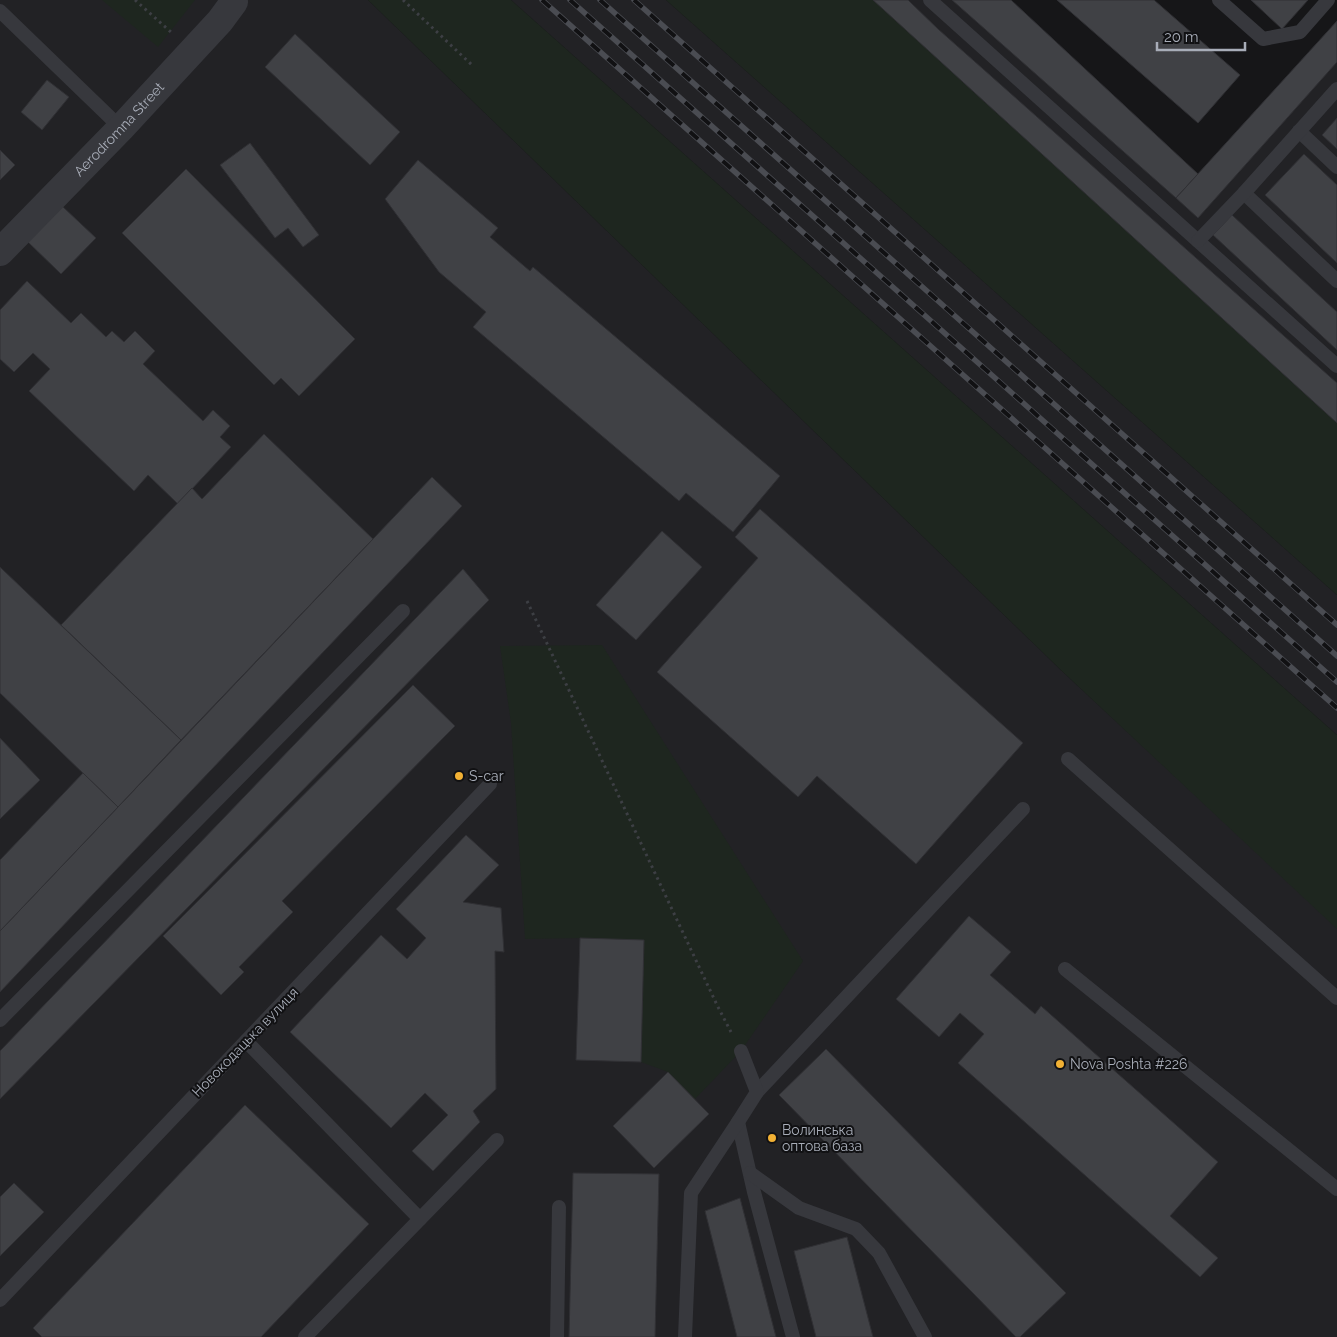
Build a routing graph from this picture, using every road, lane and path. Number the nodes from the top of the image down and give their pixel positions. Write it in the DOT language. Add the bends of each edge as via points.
graph roads {
  1 [pos="135,0"];
  2 [pos="403,0"];
  3 [pos="930,0"];
  4 [pos="1219,0"];
  5 [pos="1328,0"];
  6 [pos="234,2"];
  7 [pos="0,11"];
  8 [pos="191,50"];
  9 [pos="473,66"];
  10 [pos="1337,88"];
  11 [pos="121,128"];
  12 [pos="1299,131"];
  13 [pos="1337,166"];
  14 [pos="1244,193"];
  15 [pos="1198,241"];
  16 [pos="0,252"];
  17 [pos="1337,281"];
  18 [pos="1337,366"];
  19 [pos="527,601"];
  20 [pos="403,611"];
  21 [pos="1068,759"];
  22 [pos="490,784"];
  23 [pos="1023,809"];
  24 [pos="1065,970"];
  25 [pos="1337,998"];
  26 [pos="0,1020"];
  27 [pos="246,1041"];
  28 [pos="741,1051"];
  29 [pos="757,1092"];
  30 [pos="738,1122"];
  31 [pos="497,1140"];
  32 [pos="750,1173"];
  33 [pos="1337,1189"];
  34 [pos="559,1207"];
  35 [pos="420,1219"];
  36 [pos="0,1300"];
  37 [pos="305,1337"];
  38 [pos="557,1337"];
  39 [pos="685,1337"];
  40 [pos="793,1337"];
  41 [pos="925,1337"];
  1 -- 8 [label="path"];
  2 -- 9 [label="path"];
  3 -- 15 [label="lane"];
  4 -- 5 [label="lane" via="1263,39 1300,32"];
  6 -- 8 [label="street, Aerodromna Street"];
  7 -- 11 [label="lane"];
  8 -- 11 [label="street, Aerodromna Street"];
  10 -- 12 [label="lane"];
  11 -- 16 [label="street, Aerodromna Street"];
  12 -- 13 [label="lane"];
  12 -- 14 [label="lane"];
  14 -- 15 [label="lane"];
  14 -- 17 [label="lane"];
  15 -- 18 [label="lane"];
  19 -- 28 [label="path"];
  20 -- 26 [label="lane"];
  21 -- 25 [label="lane"];
  22 -- 27 [label="lane, Новокодацька вулиця"];
  23 -- 29 [label="lane"];
  24 -- 33 [label="lane"];
  27 -- 35 [label="lane"];
  27 -- 36 [label="lane, Новокодацька вулиця"];
  28 -- 29 [label="lane"];
  29 -- 30 [label="lane"];
  30 -- 32 [label="lane"];
  30 -- 39 [label="lane" via="690,1193"];
  31 -- 35 [label="lane"];
  32 -- 40 [label="lane"];
  32 -- 41 [label="lane" via="799,1208 856,1229 879,1253"];
  34 -- 38 [label="lane"];
  35 -- 37 [label="lane"];
}
